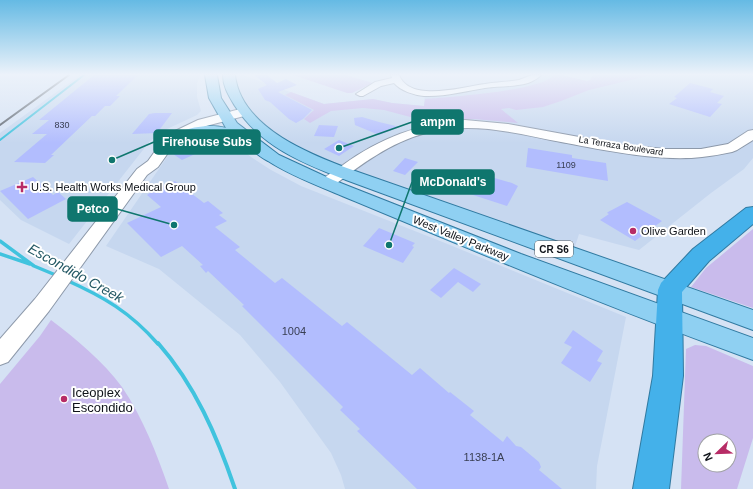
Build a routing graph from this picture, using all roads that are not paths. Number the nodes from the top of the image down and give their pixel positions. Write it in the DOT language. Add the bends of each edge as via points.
graph roads {
  1 [pos="215,98"];
  2 [pos="236,98"];
  3 [pos="244,112"];
  4 [pos="224,115"];
  5 [pos="753,134"];
  6 [pos="256,146"];
  7 [pos="162,151"];
  8 [pos="142,172"];
  9 [pos="340,180"];
  10 [pos="753,214"];
  11 [pos="670,304"];
  12 [pos="753,320"];
  13 [pos="753,349"];
  14 [pos="0,356"];
  15 [pos="651,489"];
  1 -- 4 [label="main road, West Valley Parkway / CR S6"];
  2 -- 3 [label="main road, West Valley Parkway / CR S6"];
  3 -- 4 [label="street"];
  3 -- 9 [label="main road, West Valley Parkway / CR S6" via="277,142"];
  4 -- 6 [label="main road, West Valley Parkway / CR S6" via="232,126"];
  4 -- 7 [label="street" via="190,128 173,139"];
  4 -- 8 [label="street" via="186,124 162,138 140,164"];
  5 -- 9 [label="street, La Terraza Boulevard" via="743,143 730,149 672,154 631,150 475,124 437,127 402,136 378,149"];
  6 -- 7 [label="main road" via="226,132 209,131 184,136"];
  6 -- 9 [label="main road, West Valley Parkway / CR S6" via="272,158"];
  7 -- 8 [label="street" via="153,164"];
  8 -- 14 [label="street" via="42,305"];
  9 -- 11 [label="main road, West Valley Parkway / CR S6" via="514,259"];
  10 -- 11 [label="highway" via="701,255 682,275"];
  11 -- 12 [label="main road, West Valley Parkway / CR S6"];
  11 -- 13 [label="main road, West Valley Parkway / CR S6"];
  11 -- 15 [label="highway" via="668,376"];
}
